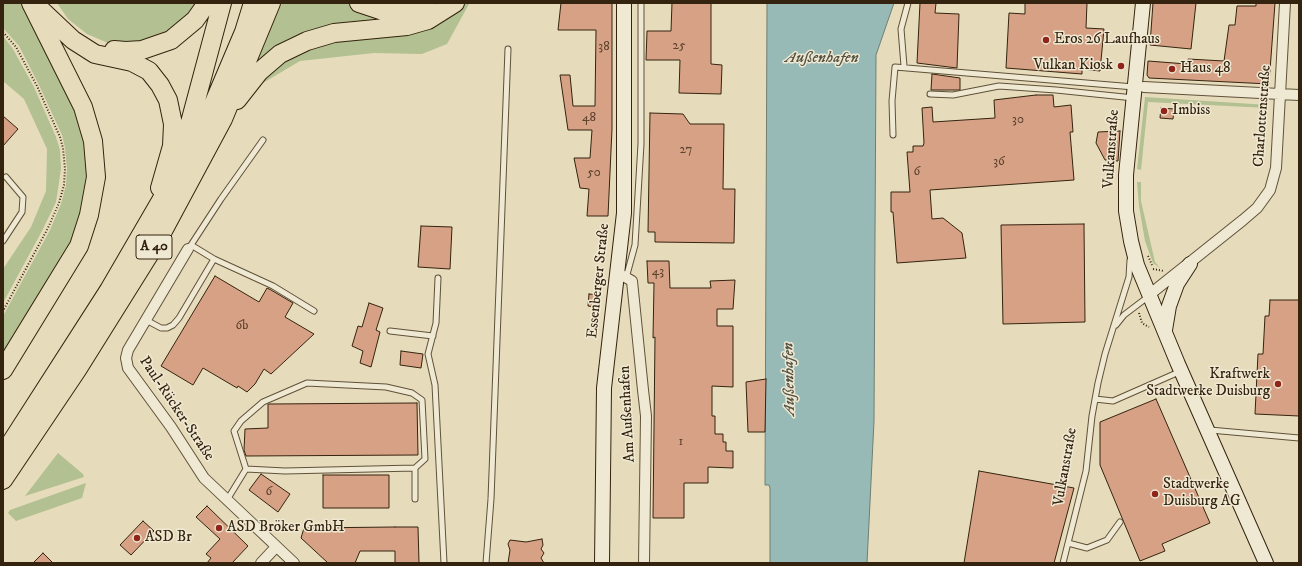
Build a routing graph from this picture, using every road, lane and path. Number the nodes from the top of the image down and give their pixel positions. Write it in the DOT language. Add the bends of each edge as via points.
graph roads {
  1 [pos="31,3"];
  2 [pos="34,3"];
  3 [pos="51,3"];
  4 [pos="207,3"];
  5 [pos="222,3"];
  6 [pos="253,3"];
  7 [pos="271,3"];
  8 [pos="359,3"];
  9 [pos="427,3"];
  10 [pos="454,3"];
  11 [pos="624,3"];
  12 [pos="641,3"];
  13 [pos="908,3"];
  14 [pos="1143,3"];
  15 [pos="1285,3"];
  16 [pos="3,32"];
  17 [pos="508,49"];
  18 [pos="904,66"];
  19 [pos="1137,91"];
  20 [pos="930,94"];
  21 [pos="1280,94"];
  22 [pos="1299,95"];
  23 [pos="223,118"];
  24 [pos="893,135"];
  25 [pos="263,140"];
  26 [pos="177,173"];
  27 [pos="6,177"];
  28 [pos="150,219"];
  29 [pos="3,241"];
  30 [pos="1131,241"];
  31 [pos="189,247"];
  32 [pos="1147,253"];
  33 [pos="214,259"];
  34 [pos="1190,264"];
  35 [pos="1153,269"];
  36 [pos="1165,271"];
  37 [pos="622,276"];
  38 [pos="438,278"];
  39 [pos="1161,287"];
  40 [pos="1150,295"];
  41 [pos="3,311"];
  42 [pos="314,311"];
  43 [pos="146,320"];
  44 [pos="1113,328"];
  45 [pos="390,330"];
  46 [pos="1165,330"];
  47 [pos="433,336"];
  48 [pos="3,370"];
  49 [pos="1181,371"];
  50 [pos="1095,399"];
  51 [pos="1207,430"];
  52 [pos="1299,438"];
  53 [pos="3,455"];
  54 [pos="415,468"];
  55 [pos="246,469"];
  56 [pos="3,480"];
  57 [pos="415,499"];
  58 [pos="227,500"];
  59 [pos="1120,522"];
  60 [pos="1068,543"];
  61 [pos="276,547"];
  62 [pos="261,563"];
  63 [pos="294,563"];
  64 [pos="444,563"];
  65 [pos="486,563"];
  66 [pos="602,563"];
  67 [pos="644,563"];
  68 [pos="1063,563"];
  69 [pos="1266,563"];
  1 -- 48 [label="highway" via="83,107 93,141 96,177 89,215 79,246"];
  2 -- 28 [label="highway" via="73,40 95,54 132,62 149,71 160,85 168,100 173,124 172,146"];
  3 -- 4 [label="highway" via="70,29 85,39 107,49 126,51 148,49 171,40 195,20"];
  5 -- 26 [label="highway"];
  6 -- 26 [label="highway, A 40" via="244,32 210,112"];
  7 -- 23 [label="highway, A 40"];
  8 -- 9 [label="highway" via="383,11 397,12 412,10"];
  10 -- 23 [label="highway" via="428,20 407,26 334,33 307,41 280,54 259,72"];
  11 -- 37 [label="main road, Essenberger Straße"];
  12 -- 37 [label="lane" via="641,144 635,245"];
  13 -- 18 [label="lane" via="901,29"];
  14 -- 19 [label="main road, Vulkanstraße"];
  15 -- 21 [label="street, Charlottenstraße"];
  16 -- 41 [label="path" via="16,48 37,86 60,137 65,169 59,203"];
  17 -- 65 [label="lane" via="491,499"];
  18 -- 19 [label="lane"];
  18 -- 24 [label="lane" via="895,67"];
  19 -- 20 [label="lane" via="999,86 952,95"];
  19 -- 21 [label="street" via="1162,88"];
  19 -- 30 [label="main road, Vulkanstraße" via="1126,175 1126,211"];
  21 -- 22 [label="street"];
  21 -- 34 [label="street, Charlottenstraße" via="1276,168 1270,190 1252,212"];
  23 -- 56 [label="highway, A 40" via="157,242 77,370"];
  25 -- 31 [label="lane"];
  26 -- 28 [label="highway, A 40"];
  27 -- 29 [label="lane" via="23,197 22,212"];
  28 -- 53 [label="highway, A 40" via="109,290"];
  30 -- 40 [label="main road, Vulkanstraße" via="1137,265"];
  30 -- 44 [label="lane, Vulkanstraße" via="1129,277"];
  31 -- 33 [label="lane"];
  31 -- 43 [label="street, Paul-Rücker-Straße"];
  32 -- 35 [label="path"];
  33 -- 42 [label="lane" via="273,286"];
  33 -- 43 [label="lane" via="173,325 161,328"];
  34 -- 39 [label="street, Charlottenstraße"];
  34 -- 46 [label="main road" via="1177,284 1169,306"];
  35 -- 36 [label="path"];
  35 -- 39 [label="path"];
  37 -- 66 [label="main road, Essenberger Straße" via="604,388"];
  37 -- 67 [label="street, Am Außenhafen" via="632,281 646,416"];
  38 -- 47 [label="lane"];
  39 -- 40 [label="street, Charlottenstraße"];
  40 -- 44 [label="lane"];
  40 -- 46 [label="main road, Vulkanstraße"];
  43 -- 58 [label="street, Paul-Rücker-Straße" via="128,350 128,368 204,478"];
  44 -- 50 [label="lane, Vulkanstraße"];
  45 -- 47 [label="lane"];
  46 -- 49 [label="main road, Vulkanstraße"];
  47 -- 64 [label="lane" via="428,354 435,385"];
  49 -- 50 [label="lane" via="1113,401"];
  49 -- 51 [label="main road, Vulkanstraße"];
  50 -- 60 [label="lane, Vulkanstraße" via="1086,471"];
  51 -- 52 [label="lane"];
  51 -- 69 [label="main road, Vulkanstraße"];
  54 -- 55 [label="lane" via="285,471"];
  54 -- 55 [label="lane" via="425,459 422,400 412,393 386,387 306,383 263,402 241,421 234,431"];
  54 -- 57 [label="lane"];
  55 -- 58 [label="lane"];
  58 -- 61 [label="street, Paul-Rücker-Straße"];
  59 -- 60 [label="lane" via="1107,540 1087,548"];
  60 -- 68 [label="lane, Vulkanstraße"];
  61 -- 62 [label="street"];
  61 -- 63 [label="street, Paul-Rücker-Straße"];
}
